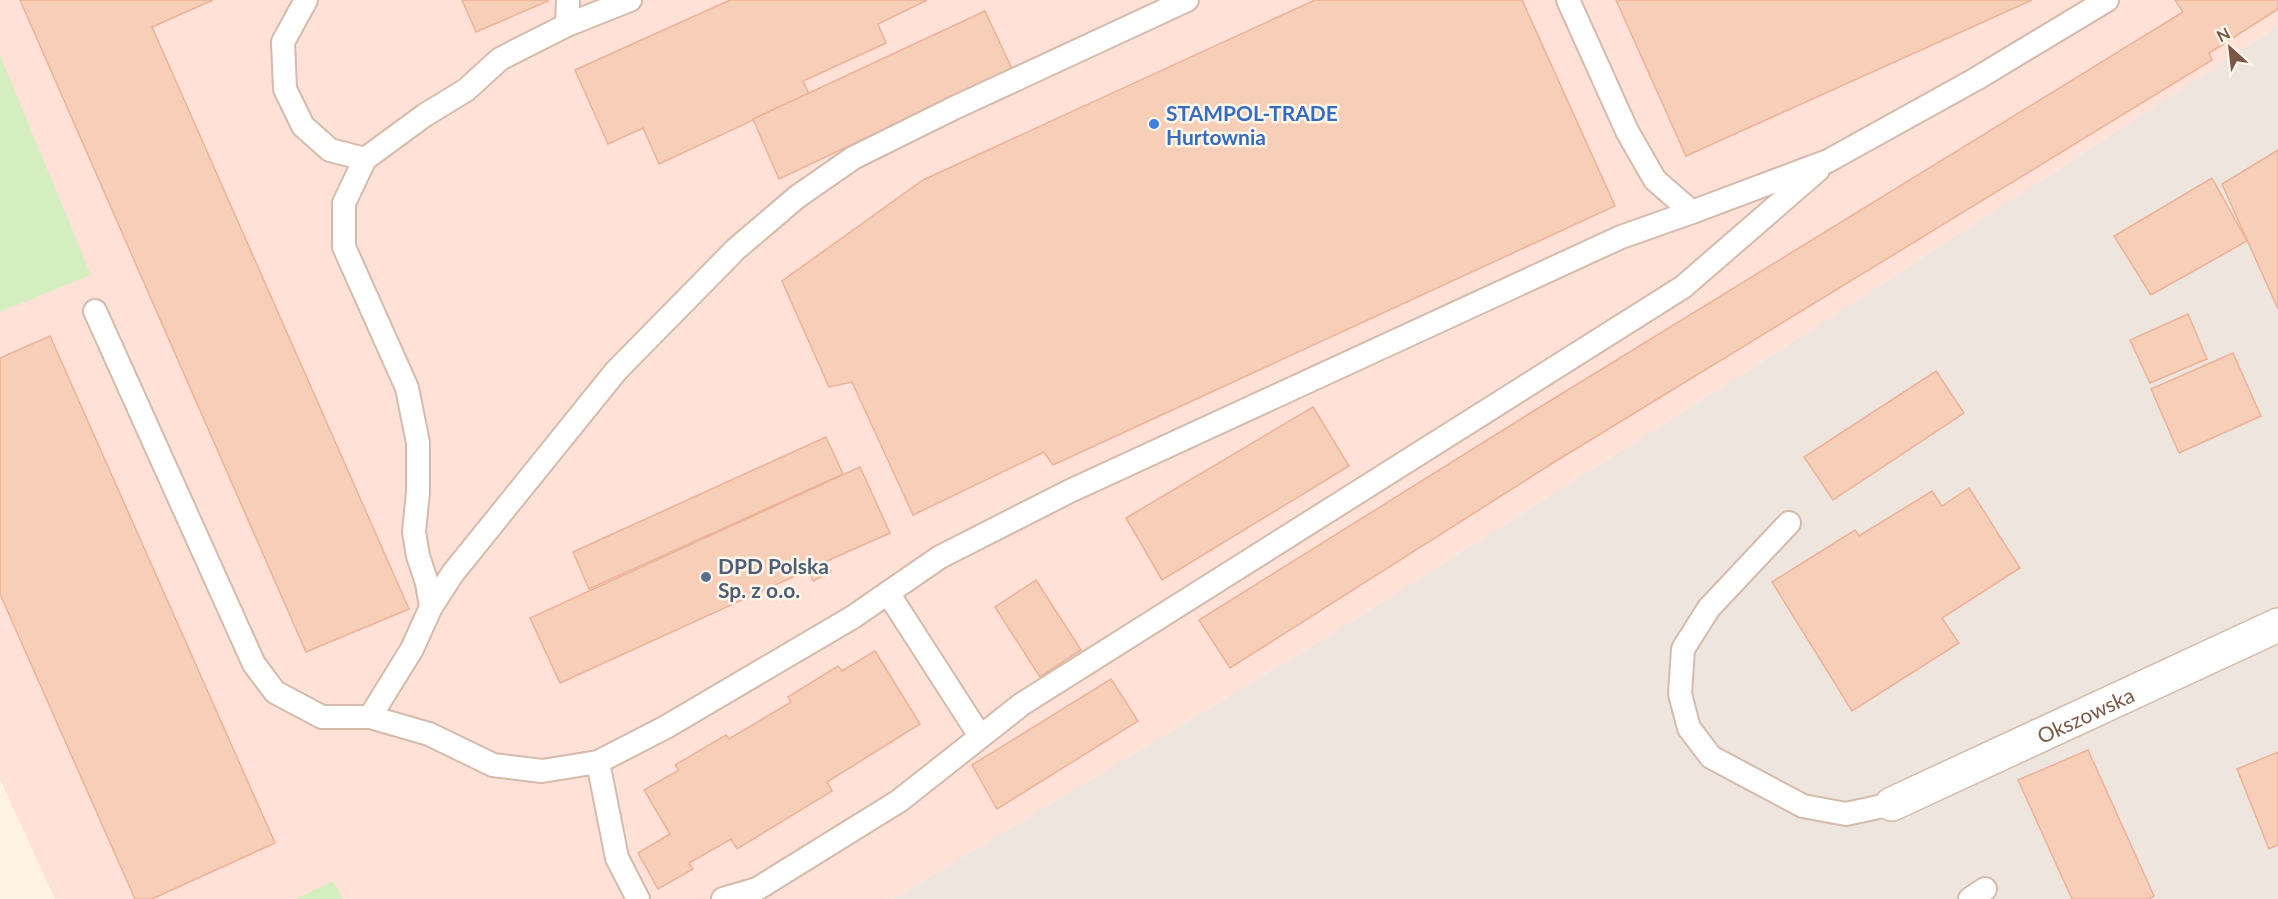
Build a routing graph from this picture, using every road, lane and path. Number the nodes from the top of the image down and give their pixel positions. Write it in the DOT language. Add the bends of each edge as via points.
graph roads {
  1 [pos="306,0"];
  2 [pos="568,0"];
  3 [pos="630,0"];
  4 [pos="1187,0"];
  5 [pos="1568,0"];
  6 [pos="2108,0"];
  7 [pos="567,25"];
  8 [pos="365,159"];
  9 [pos="1828,161"];
  10 [pos="1692,212"];
  11 [pos="95,311"];
  12 [pos="1789,523"];
  13 [pos="888,593"];
  14 [pos="431,607"];
  15 [pos="2278,625"];
  16 [pos="370,717"];
  17 [pos="980,736"];
  18 [pos="598,762"];
  19 [pos="1892,804"];
  20 [pos="638,899"];
  21 [pos="723,899"];
  1 -- 8 [label="lane" via="283,42 285,89 303,126 330,150"];
  2 -- 7 [label="lane"];
  3 -- 7 [label="lane"];
  4 -- 14 [label="lane" via="853,158 797,197 736,249 616,371 453,573"];
  5 -- 10 [label="lane" via="1627,131 1655,180"];
  6 -- 9 [label="lane"];
  7 -- 8 [label="lane" via="500,59 466,90"];
  8 -- 14 [label="lane" via="344,203 344,247 407,388 418,443 414,532"];
  9 -- 10 [label="lane"];
  9 -- 17 [label="lane" via="1683,287 1022,704"];
  10 -- 13 [label="lane" via="1621,237 1070,490 940,557"];
  11 -- 16 [label="lane" via="254,664 275,692 322,717"];
  12 -- 19 [label="lane" via="1709,608 1683,649 1680,694 1689,728 1711,757 1803,806 1846,814"];
  13 -- 17 [label="lane"];
  13 -- 18 [label="lane" via="666,727"];
  14 -- 16 [label="lane" via="412,649"];
  15 -- 19 [label="street, Okszowska"];
  16 -- 18 [label="lane" via="429,734 493,765 542,771"];
  17 -- 21 [label="lane" via="899,801 757,889"];
  18 -- 20 [label="lane" via="617,858"];
}
